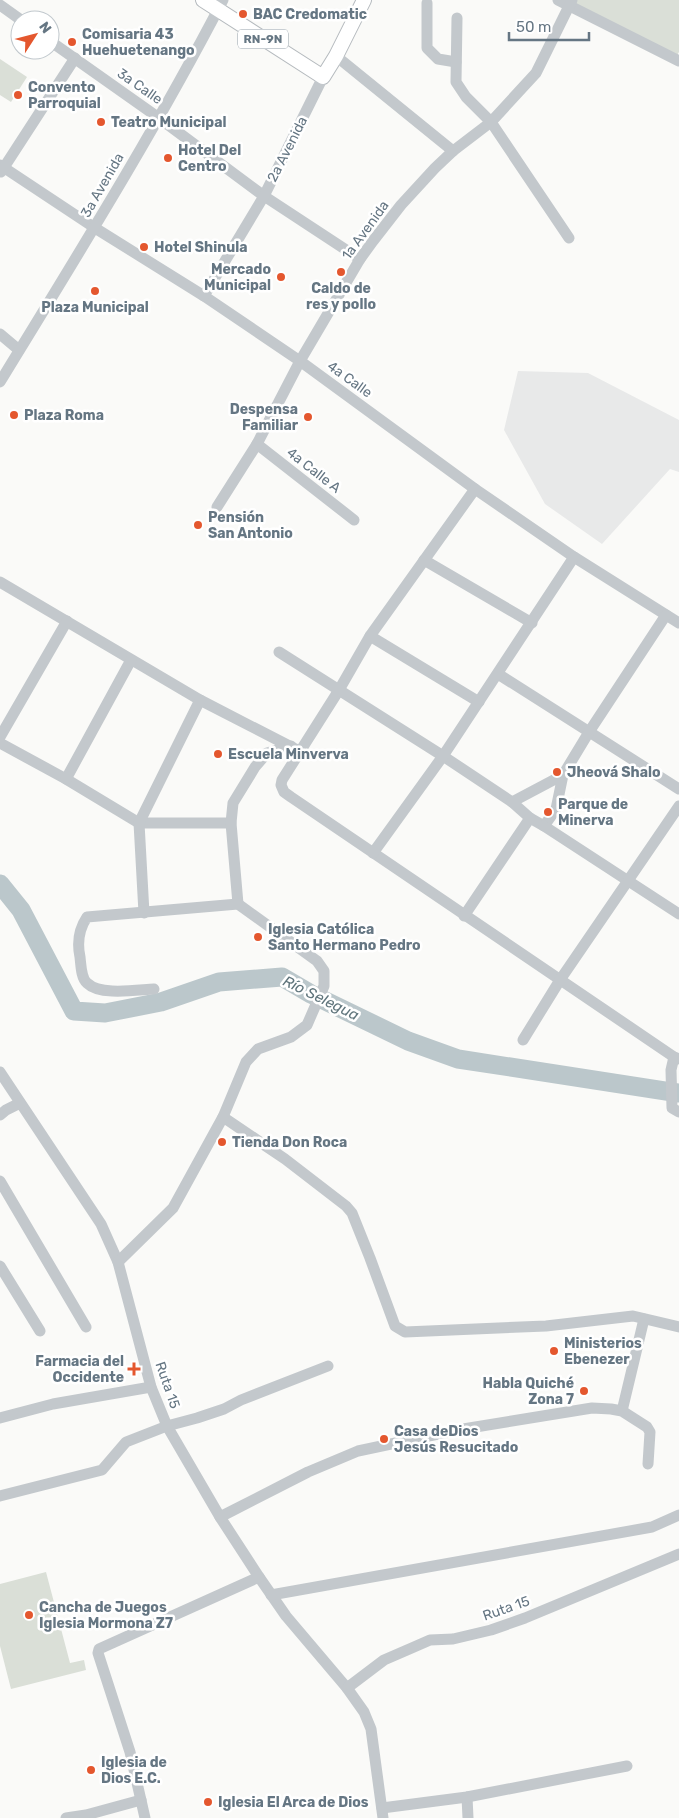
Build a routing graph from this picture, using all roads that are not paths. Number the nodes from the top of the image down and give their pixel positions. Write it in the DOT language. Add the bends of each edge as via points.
graph roads {
  1 [pos="203,0"];
  2 [pos="364,0"];
  3 [pos="558,0"];
  4 [pos="427,3"];
  5 [pos="571,3"];
  6 [pos="220,5"];
  7 [pos="457,18"];
  8 [pos="60,47"];
  9 [pos="336,56"];
  10 [pos="75,58"];
  11 [pos="679,61"];
  12 [pos="456,62"];
  13 [pos="323,77"];
  14 [pos="159,118"];
  15 [pos="491,122"];
  16 [pos="453,151"];
  17 [pos="1,169"];
  18 [pos="264,196"];
  19 [pos="94,228"];
  20 [pos="569,238"];
  21 [pos="360,260"];
  22 [pos="204,296"];
  23 [pos="0,334"];
  24 [pos="19,350"];
  25 [pos="300,362"];
  26 [pos="0,382"];
  27 [pos="257,444"];
  28 [pos="475,489"];
  29 [pos="217,506"];
  30 [pos="354,520"];
  31 [pos="574,557"];
  32 [pos="424,560"];
  33 [pos="0,582"];
  34 [pos="666,614"];
  35 [pos="67,621"];
  36 [pos="532,623"];
  37 [pos="679,623"];
  38 [pos="370,636"];
  39 [pos="279,652"];
  40 [pos="132,660"];
  41 [pos="498,674"];
  42 [pos="339,690"];
  43 [pos="200,700"];
  44 [pos="479,702"];
  45 [pos="589,732"];
  46 [pos="0,737"];
  47 [pos="0,743"];
  48 [pos="296,749"];
  49 [pos="443,756"];
  50 [pos="564,774"];
  51 [pos="66,779"];
  52 [pos="679,789"];
  53 [pos="512,802"];
  54 [pos="679,806"];
  55 [pos="530,818"];
  56 [pos="139,823"];
  57 [pos="231,823"];
  58 [pos="544,826"];
  59 [pos="373,853"];
  60 [pos="628,881"];
  61 [pos="238,904"];
  62 [pos="144,913"];
  63 [pos="679,914"];
  64 [pos="464,916"];
  65 [pos="560,980"];
  66 [pos="154,989"];
  67 [pos="523,1040"];
  68 [pos="676,1058"];
  69 [pos="0,1072"];
  70 [pos="20,1103"];
  71 [pos="676,1110"];
  72 [pos="2,1111"];
  73 [pos="223,1116"];
  74 [pos="0,1181"];
  75 [pos="118,1262"];
  76 [pos="0,1266"];
  77 [pos="644,1318"];
  78 [pos="86,1327"];
  79 [pos="679,1327"];
  80 [pos="40,1331"];
  81 [pos="328,1366"];
  82 [pos="151,1387"];
  83 [pos="622,1411"];
  84 [pos="0,1418"];
  85 [pos="166,1426"];
  86 [pos="648,1464"];
  87 [pos="0,1496"];
  88 [pos="679,1515"];
  89 [pos="220,1517"];
  90 [pos="679,1554"];
  91 [pos="258,1577"];
  92 [pos="271,1595"];
  93 [pos="346,1688"];
  94 [pos="627,1766"];
  95 [pos="467,1797"];
  96 [pos="141,1800"];
  97 [pos="382,1813"];
  98 [pos="86,1817"];
  99 [pos="66,1818"];
  100 [pos="145,1818"];
  101 [pos="468,1818"];
  1 -- 6 [label="main road, RN-9N"];
  2 -- 9 [label="main road, 2a Avenida"];
  3 -- 5 [label="street"];
  4 -- 12 [label="street" via="426,48 438,59"];
  5 -- 11 [label="street"];
  5 -- 15 [label="street, 1a Avenida" via="536,73"];
  6 -- 13 [label="main road, RN-9N"];
  6 -- 14 [label="street, 3a Avenida"];
  7 -- 12 [label="street"];
  8 -- 10 [label="street, 3a Calle"];
  9 -- 13 [label="main road, 2a Avenida"];
  9 -- 16 [label="street"];
  10 -- 14 [label="street, 3a Calle"];
  10 -- 17 [label="street"];
  12 -- 15 [label="street" via="456,82"];
  13 -- 18 [label="street, 2a Avenida"];
  14 -- 18 [label="street, 3a Calle"];
  14 -- 19 [label="street, 3a Avenida"];
  15 -- 16 [label="street, 1a Avenida"];
  15 -- 20 [label="street"];
  16 -- 21 [label="street, 1a Avenida" via="401,206"];
  17 -- 19 [label="street, 4a Calle"];
  18 -- 21 [label="street, 3a Calle"];
  18 -- 22 [label="street, 2a Avenida"];
  19 -- 22 [label="street, 4a Calle"];
  19 -- 24 [label="street, 3a Avenida"];
  21 -- 25 [label="street, 1a Avenida"];
  22 -- 25 [label="street, 4a Calle"];
  23 -- 24 [label="street"];
  24 -- 26 [label="street, 3a Avenida"];
  25 -- 27 [label="street, 1a Avenida"];
  25 -- 28 [label="street, 4a Calle"];
  27 -- 29 [label="street, 1a Avenida"];
  27 -- 30 [label="street, 4a Calle A"];
  28 -- 31 [label="street, 4a Calle"];
  28 -- 32 [label="street"];
  31 -- 34 [label="street, 4a Calle"];
  31 -- 36 [label="street"];
  32 -- 36 [label="street"];
  32 -- 38 [label="street"];
  33 -- 35 [label="street"];
  34 -- 37 [label="street, 4a Calle"];
  34 -- 45 [label="street"];
  35 -- 40 [label="street"];
  35 -- 46 [label="street"];
  36 -- 41 [label="street"];
  38 -- 42 [label="street"];
  38 -- 44 [label="street"];
  39 -- 42 [label="street"];
  40 -- 43 [label="street"];
  40 -- 51 [label="street"];
  41 -- 44 [label="street"];
  41 -- 45 [label="street"];
  42 -- 48 [label="street"];
  42 -- 49 [label="street"];
  43 -- 48 [label="street"];
  43 -- 56 [label="street"];
  44 -- 49 [label="street"];
  45 -- 50 [label="street"];
  45 -- 52 [label="street"];
  47 -- 51 [label="street"];
  48 -- 57 [label="street" via="267,753 233,803"];
  48 -- 59 [label="street" via="282,780 284,792"];
  49 -- 53 [label="street"];
  49 -- 59 [label="street"];
  50 -- 53 [label="street"];
  50 -- 58 [label="street" via="556,809"];
  51 -- 56 [label="street"];
  53 -- 55 [label="street"];
  54 -- 60 [label="street"];
  55 -- 58 [label="street"];
  55 -- 64 [label="street"];
  56 -- 57 [label="street"];
  56 -- 62 [label="street"];
  57 -- 61 [label="street"];
  58 -- 60 [label="street"];
  59 -- 64 [label="street"];
  60 -- 63 [label="street"];
  60 -- 65 [label="street"];
  61 -- 62 [label="street"];
  61 -- 73 [label="street" via="317,960 324,970 324,986 307,1025 292,1037 258,1048 246,1062"];
  62 -- 66 [label="street" via="87,917 78,944 86,983 111,991"];
  64 -- 65 [label="street"];
  65 -- 67 [label="street"];
  65 -- 68 [label="street"];
  68 -- 71 [label="street" via="671,1070"];
  69 -- 70 [label="street, Ruta 15"];
  70 -- 72 [label="street"];
  70 -- 75 [label="street, Ruta 15" via="101,1224"];
  73 -- 75 [label="street" via="173,1208"];
  73 -- 77 [label="street" via="285,1158 352,1213 395,1326 405,1332 546,1326 632,1316"];
  74 -- 78 [label="street"];
  75 -- 82 [label="street, Ruta 15"];
  76 -- 80 [label="street"];
  77 -- 79 [label="street"];
  77 -- 83 [label="street"];
  81 -- 85 [label="street" via="224,1409"];
  82 -- 84 [label="street" via="53,1404"];
  82 -- 85 [label="street, Ruta 15"];
  83 -- 86 [label="street" via="644,1424 650,1432"];
  83 -- 89 [label="street" via="592,1408 556,1412 358,1451 308,1472"];
  85 -- 87 [label="street" via="126,1442 102,1470"];
  85 -- 89 [label="street, Ruta 15"];
  88 -- 92 [label="street" via="652,1527"];
  89 -- 91 [label="street, Ruta 15"];
  90 -- 93 [label="street, Ruta 15" via="499,1627 453,1639 430,1640 384,1660"];
  91 -- 92 [label="street, Ruta 15"];
  91 -- 96 [label="street" via="99,1649"];
  92 -- 93 [label="street, Ruta 15"];
  93 -- 97 [label="street, Ruta 15" via="364,1712 371,1729"];
  94 -- 95 [label="street"];
  95 -- 97 [label="street"];
  95 -- 101 [label="street"];
  96 -- 98 [label="street"];
  96 -- 100 [label="street"];
  98 -- 99 [label="street"];
}
